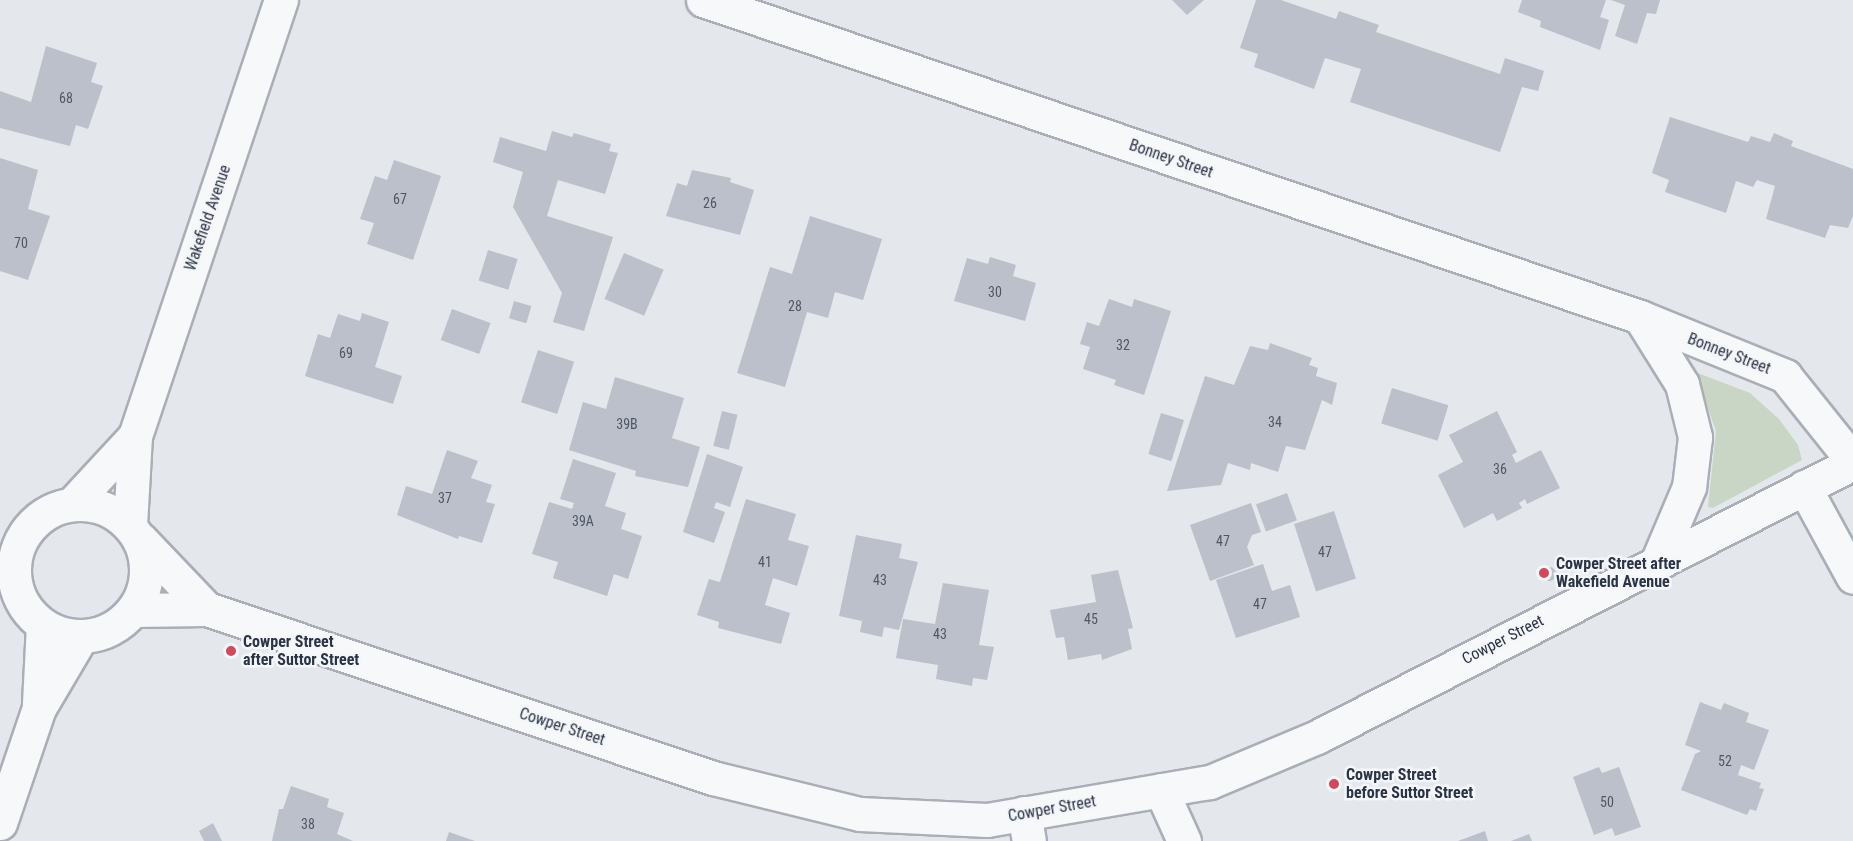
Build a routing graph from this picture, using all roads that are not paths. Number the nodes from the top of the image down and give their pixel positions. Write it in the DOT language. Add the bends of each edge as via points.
graph roads {
  1 [pos="281,0"];
  2 [pos="703,0"];
  3 [pos="1640,317"];
  4 [pos="135,436"];
  5 [pos="1853,462"];
  6 [pos="1804,487"];
  7 [pos="73,503"];
  8 [pos="40,516"];
  9 [pos="0,524"];
  10 [pos="134,531"];
  11 [pos="1658,560"];
  12 [pos="7,565"];
  13 [pos="1853,577"];
  14 [pos="207,609"];
  15 [pos="134,610"];
  16 [pos="43,625"];
  17 [pos="81,637"];
  18 [pos="39,708"];
  19 [pos="1161,790"];
  20 [pos="0,822"];
  21 [pos="1026,827"];
  22 [pos="1184,841"];
  1 -- 4 [label="street, Wakefield Avenue"];
  2 -- 3 [label="street, Bonney Street"];
  3 -- 5 [label="street, Bonney Street" via="1785,376"];
  3 -- 11 [label="street, Bonney Street" via="1682,384 1695,437 1689,487"];
  4 -- 7 [label="street, Wakefield Avenue"];
  4 -- 10 [label="street, Wakefield Avenue"];
  5 -- 6 [label="street, Cowper Street"];
  6 -- 11 [label="street, Cowper Street"];
  6 -- 13 [label="street"];
  7 -- 8 [label="street"];
  7 -- 10 [label="street" via="94,504 113,512"];
  8 -- 9 [label="street"];
  8 -- 12 [label="street"];
  10 -- 14 [label="street, Cowper Street"];
  10 -- 15 [label="street" via="147,574"];
  11 -- 19 [label="street, Cowper Street" via="1317,737 1210,782"];
  12 -- 16 [label="street" via="27,610"];
  14 -- 15 [label="street, Cowper Street"];
  14 -- 21 [label="street, Cowper Street" via="713,778 860,814 987,820"];
  15 -- 17 [label="street" via="105,632"];
  16 -- 17 [label="street" via="61,634"];
  16 -- 18 [label="street"];
  17 -- 18 [label="street"];
  18 -- 20 [label="street"];
  19 -- 21 [label="street, Cowper Street"];
  19 -- 22 [label="street"];
}
